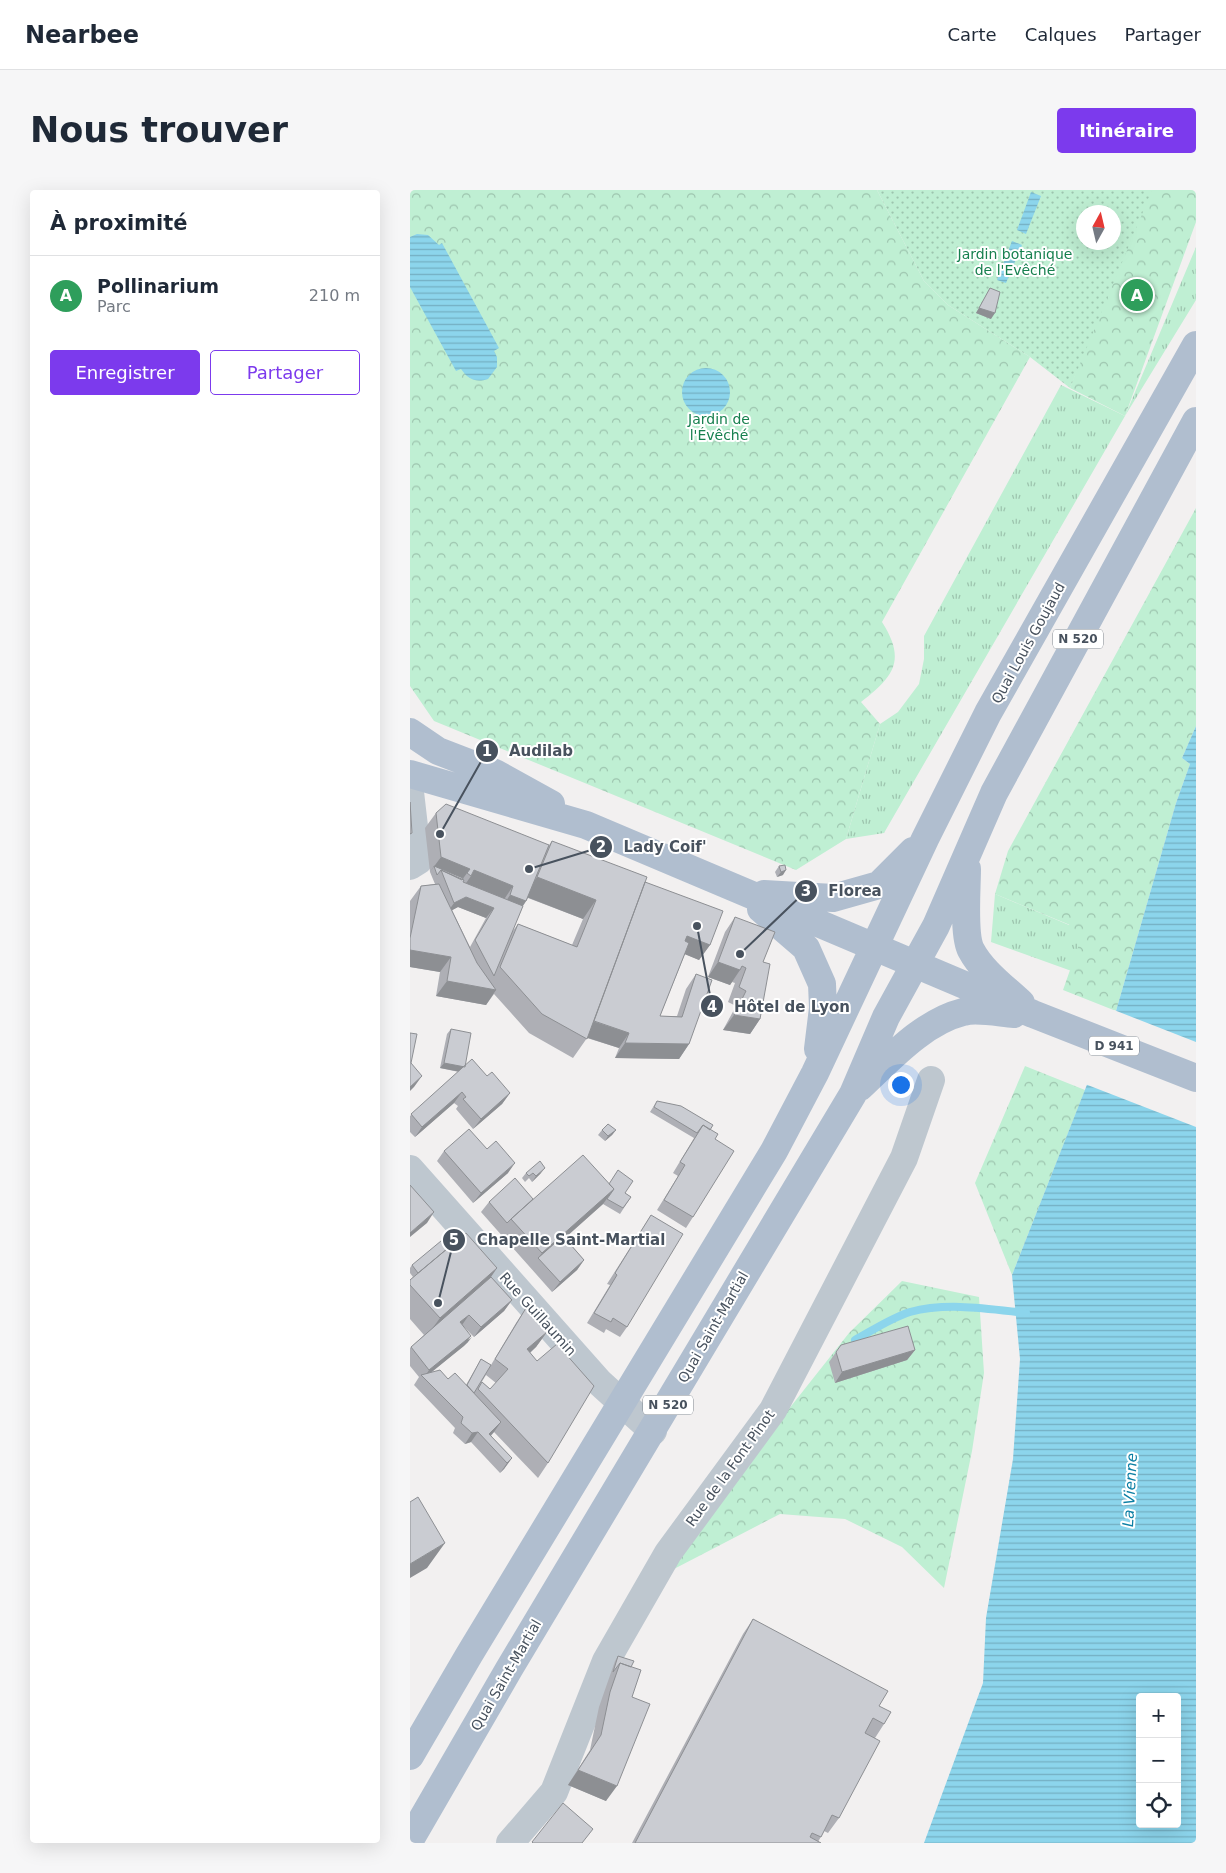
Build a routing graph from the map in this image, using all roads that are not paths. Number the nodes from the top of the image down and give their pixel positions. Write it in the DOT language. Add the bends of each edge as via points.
graph roads {
  1 [pos="1196,345"];
  2 [pos="1196,422"];
  3 [pos="410,732"];
  4 [pos="410,774"];
  5 [pos="410,792"];
  6 [pos="586,825"];
  7 [pos="925,839"];
  8 [pos="967,860"];
  9 [pos="414,864"];
  10 [pos="743,893"];
  11 [pos="874,948"];
  12 [pos="915,965"];
  13 [pos="1033,1014"];
  14 [pos="815,1073"];
  15 [pos="1196,1078"];
  16 [pos="931,1080"];
  17 [pos="853,1094"];
  18 [pos="410,1169"];
  19 [pos="621,1403"];
  20 [pos="653,1431"];
  21 [pos="410,1756"];
  22 [pos="410,1840"];
  23 [pos="510,1843"];
  1 -- 7 [label="main road, Quai Louis Goujaud / N 520" via="988,713"];
  2 -- 8 [label="main road, N 520" via="994,793"];
  3 -- 6 [label="main road" via="438,750 525,788"];
  4 -- 6 [label="main road"];
  5 -- 9 [label="street"];
  6 -- 10 [label="main road"];
  7 -- 10 [label="main road" via="879,885 833,898"];
  7 -- 11 [label="main road, Quai Louis Goujaud / N 520"];
  8 -- 12 [label="main road, N 520"];
  8 -- 13 [label="main road" via="970,949 987,971"];
  10 -- 11 [label="main road"];
  10 -- 14 [label="main road" via="806,948 822,984 823,1008"];
  11 -- 12 [label="main road, D 941"];
  11 -- 14 [label="main road, N 520"];
  12 -- 13 [label="main road, D 941"];
  12 -- 17 [label="main road, Quai Saint-Martial / N 520" via="886,1017"];
  13 -- 15 [label="main road, D 941"];
  13 -- 17 [label="main road" via="964,1011 910,1040"];
  14 -- 19 [label="main road, N 520" via="774,1152"];
  16 -- 23 [label="street, Rue de la Font Pinot" via="904,1158 773,1410 668,1553 606,1661 554,1792"];
  17 -- 20 [label="main road, Quai Saint-Martial / N 520"];
  18 -- 19 [label="street, Rue Guillaumin"];
  19 -- 20 [label="street, Rue Guillaumin"];
  19 -- 21 [label="main road, N 520"];
  20 -- 22 [label="main road, Quai Saint-Martial / N 520"];
}
